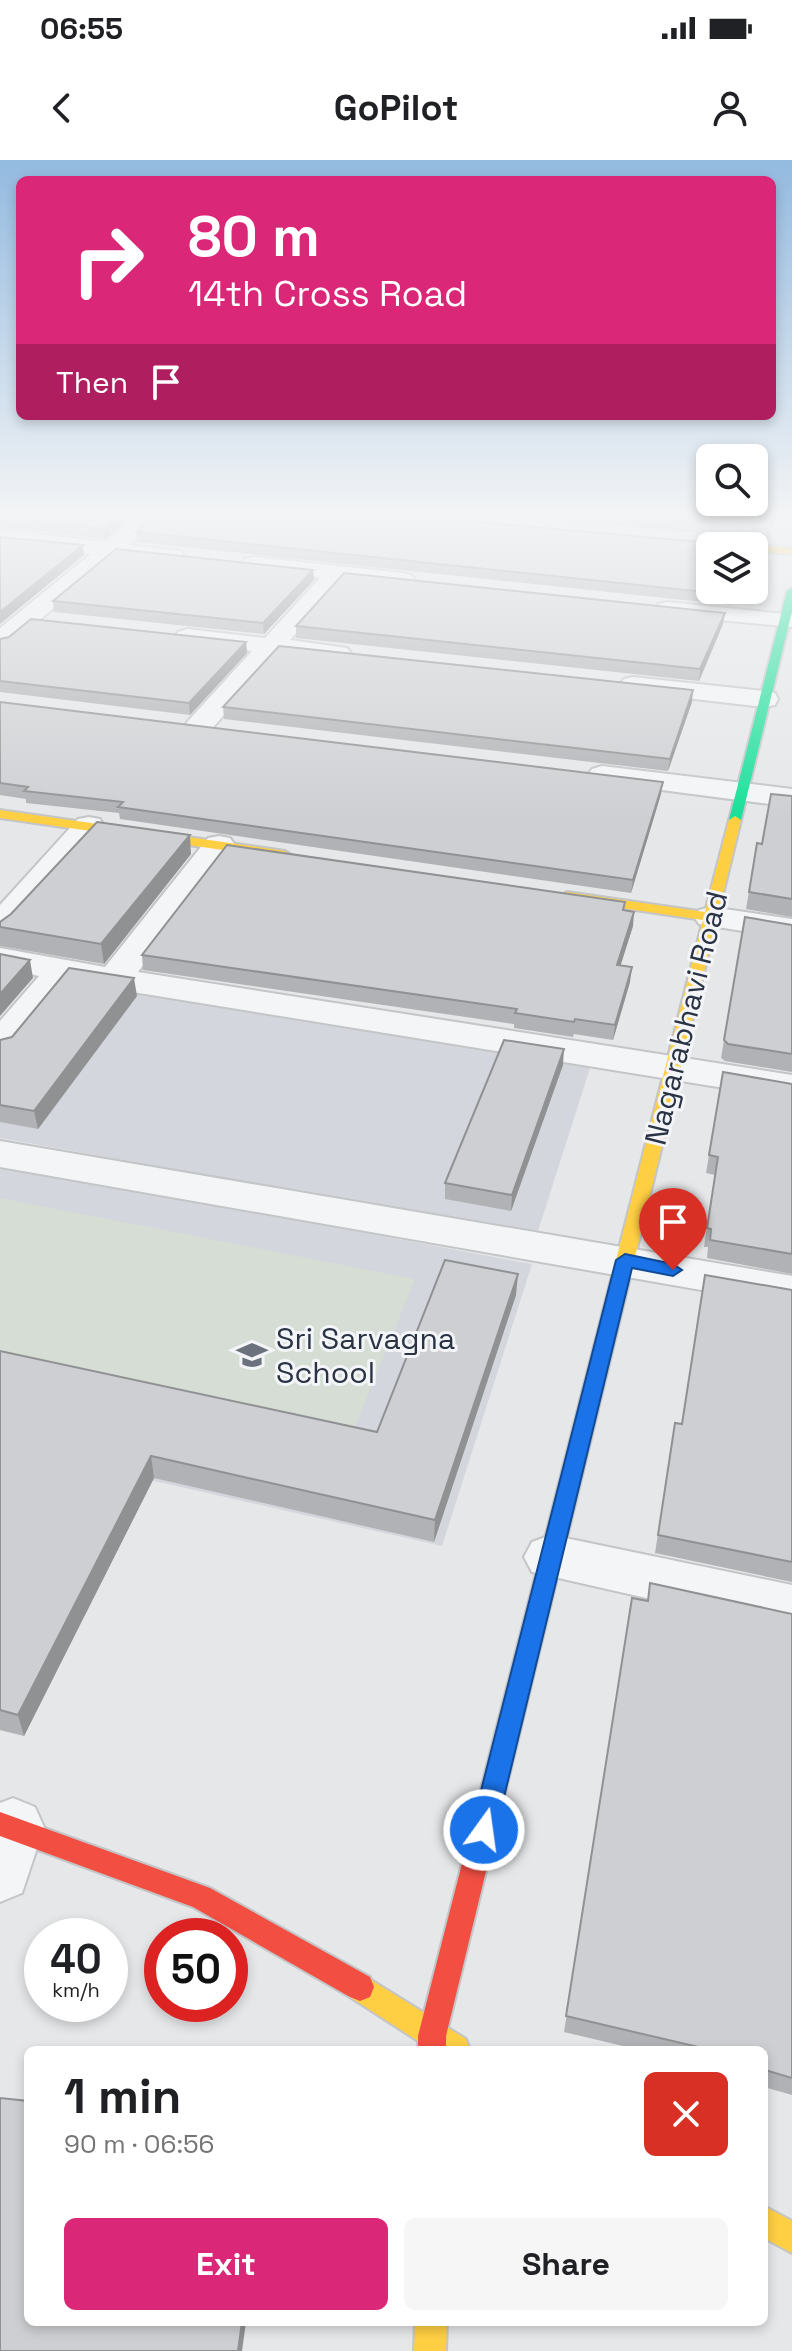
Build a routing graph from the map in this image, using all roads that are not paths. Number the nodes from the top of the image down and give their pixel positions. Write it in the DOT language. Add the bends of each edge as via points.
graph roads {
  1 [pos="31,615"];
  2 [pos="297,615"];
  3 [pos="731,615"];
  4 [pos="786,615"];
  5 [pos="26,619"];
  6 [pos="785,621"];
  7 [pos="56,623"];
  8 [pos="162,634"];
  9 [pos="0,641"];
  10 [pos="268,646"];
  11 [pos="363,656"];
  12 [pos="601,682"];
  13 [pos="765,699"];
  14 [pos="166,723"];
  15 [pos="198,727"];
  16 [pos="229,730"];
  17 [pos="575,772"];
  18 [pos="742,792"];
  19 [pos="792,798"];
  20 [pos="0,814"];
  21 [pos="89,826"];
  22 [pos="219,845"];
  23 [pos="311,859"];
  24 [pos="541,892"];
  25 [pos="711,917"];
  26 [pos="0,925"];
  27 [pos="792,929"];
  28 [pos="0,958"];
  29 [pos="63,969"];
  30 [pos="114,979"];
  31 [pos="0,1045"];
  32 [pos="673,1069"];
  33 [pos="792,1087"];
  34 [pos="0,1154"];
  35 [pos="625,1260"];
  36 [pos="792,1291"];
  37 [pos="551,1557"];
  38 [pos="792,1608"];
  39 [pos="4,1841"];
  40 [pos="432,2043"];
  41 [pos="768,2223"];
  42 [pos="792,2237"];
  43 [pos="431,2326"];
  44 [pos="430,2351"];
  1 -- 5 [label="street"];
  2 -- 10 [label="street"];
  3 -- 6 [label="street"];
  4 -- 6 [label="main road, Nagarabhavi Road"];
  5 -- 7 [label="street"];
  5 -- 9 [label="street"];
  6 -- 13 [label="main road, Nagarabhavi Road"];
  8 -- 10 [label="street"];
  10 -- 11 [label="street"];
  10 -- 15 [label="street"];
  12 -- 13 [label="street"];
  13 -- 18 [label="main road, Nagarabhavi Road"];
  14 -- 15 [label="street"];
  15 -- 16 [label="street"];
  17 -- 18 [label="street"];
  18 -- 19 [label="street"];
  18 -- 25 [label="main road, Nagarabhavi Road"];
  20 -- 21 [label="main road"];
  21 -- 22 [label="main road"];
  21 -- 26 [label="street"];
  22 -- 23 [label="main road"];
  22 -- 30 [label="street"];
  24 -- 25 [label="main road"];
  25 -- 27 [label="street"];
  25 -- 32 [label="main road, Nagarabhavi Road"];
  28 -- 29 [label="street"];
  29 -- 30 [label="street"];
  29 -- 31 [label="street"];
  30 -- 32 [label="street"];
  32 -- 33 [label="street"];
  32 -- 35 [label="main road, Nagarabhavi Road"];
  34 -- 35 [label="street"];
  35 -- 36 [label="street"];
  35 -- 37 [label="main road, Nagarabhavi Road"];
  37 -- 38 [label="street"];
  37 -- 40 [label="main road, Nagarabhavi Road"];
  39 -- 40 [label="main road" via="201,1897 371,1993"];
  41 -- 42 [label="main road"];
  43 -- 44 [label="main road"];
}
